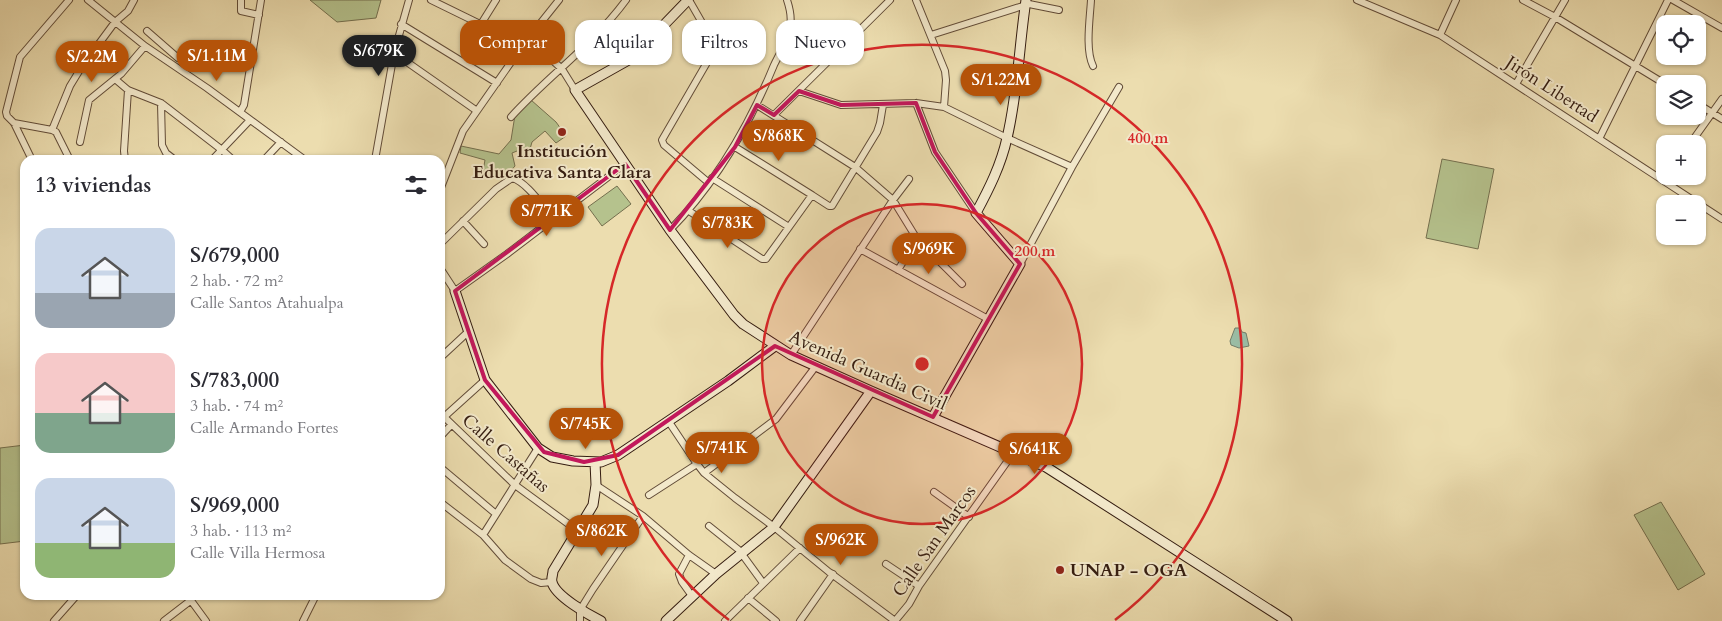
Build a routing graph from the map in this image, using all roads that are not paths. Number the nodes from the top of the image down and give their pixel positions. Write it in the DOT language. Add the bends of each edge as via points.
graph roads {
  1 [pos="69,0"];
  2 [pos="88,0"];
  3 [pos="134,0"];
  4 [pos="241,0"];
  5 [pos="261,0"];
  6 [pos="409,0"];
  7 [pos="431,0"];
  8 [pos="496,0"];
  9 [pos="559,0"];
  10 [pos="626,0"];
  11 [pos="688,0"];
  12 [pos="787,0"];
  13 [pos="890,0"];
  14 [pos="916,0"];
  15 [pos="1091,0"];
  16 [pos="1358,0"];
  17 [pos="1456,0"];
  18 [pos="1523,0"];
  19 [pos="1565,0"];
  20 [pos="1668,0"];
  21 [pos="1673,0"];
  22 [pos="1025,2"];
  23 [pos="1059,10"];
  24 [pos="259,15"];
  25 [pos="1555,17"];
  26 [pos="473,20"];
  27 [pos="484,20"];
  28 [pos="543,20"];
  29 [pos="115,22"];
  30 [pos="401,24"];
  31 [pos="1722,28"];
  32 [pos="147,31"];
  33 [pos="931,35"];
  34 [pos="1440,35"];
  35 [pos="145,46"];
  36 [pos="394,54"];
  37 [pos="178,58"];
  38 [pos="509,65"];
  39 [pos="558,65"];
  40 [pos="1092,66"];
  41 [pos="1636,67"];
  42 [pos="562,69"];
  43 [pos="115,78"];
  44 [pos="1656,79"];
  45 [pos="497,82"];
  46 [pos="1516,84"];
  47 [pos="1119,87"];
  48 [pos="128,90"];
  49 [pos="575,90"];
  50 [pos="799,91"];
  51 [pos="1722,99"];
  52 [pos="161,103"];
  53 [pos="916,103"];
  54 [pos="883,105"];
  55 [pos="757,106"];
  56 [pos="944,107"];
  57 [pos="1706,109"];
  58 [pos="477,111"];
  59 [pos="240,112"];
  60 [pos="1712,113"];
  61 [pos="774,115"];
  62 [pos="511,117"];
  63 [pos="1722,119"];
  64 [pos="250,120"];
  65 [pos="14,123"];
  66 [pos="52,130"];
  67 [pos="1696,135"];
  68 [pos="1007,138"];
  69 [pos="1600,138"];
  70 [pos="80,142"];
  71 [pos="281,142"];
  72 [pos="735,147"];
  73 [pos="222,150"];
  74 [pos="30,155"];
  75 [pos="68,155"];
  76 [pos="124,155"];
  77 [pos="169,155"];
  78 [pos="217,155"];
  79 [pos="228,155"];
  80 [pos="269,155"];
  81 [pos="298,155"];
  82 [pos="376,155"];
  83 [pos="625,164"];
  84 [pos="855,167"];
  85 [pos="1072,167"];
  86 [pos="1656,174"];
  87 [pos="445,177"];
  88 [pos="909,179"];
  89 [pos="711,180"];
  90 [pos="1674,185"];
  91 [pos="812,195"];
  92 [pos="893,200"];
  93 [pos="688,211"];
  94 [pos="976,213"];
  95 [pos="553,218"];
  96 [pos="1722,218"];
  97 [pos="463,221"];
  98 [pos="790,226"];
  99 [pos="670,230"];
  100 [pos="445,239"];
  101 [pos="917,239"];
  102 [pos="484,244"];
  103 [pos="860,249"];
  104 [pos="1020,264"];
  105 [pos="898,270"];
  106 [pos="445,277"];
  107 [pos="962,284"];
  108 [pos="455,291"];
  109 [pos="988,319"];
  110 [pos="469,331"];
  111 [pos="775,346"];
  112 [pos="445,353"];
  113 [pos="791,355"];
  114 [pos="816,366"];
  115 [pos="485,380"];
  116 [pos="871,392"];
  117 [pos="445,413"];
  118 [pos="933,417"];
  119 [pos="445,418"];
  120 [pos="669,422"];
  121 [pos="451,425"];
  122 [pos="445,432"];
  123 [pos="538,448"];
  124 [pos="1014,452"];
  125 [pos="595,462"];
  126 [pos="696,464"];
  127 [pos="445,470"];
  128 [pos="704,473"];
  129 [pos="515,485"];
  130 [pos="596,485"];
  131 [pos="934,492"];
  132 [pos="649,495"];
  133 [pos="445,506"];
  134 [pos="496,514"];
  135 [pos="642,516"];
  136 [pos="969,517"];
  137 [pos="709,526"];
  138 [pos="774,527"];
  139 [pos="578,531"];
  140 [pos="483,535"];
  141 [pos="800,548"];
  142 [pos="741,553"];
  143 [pos="689,555"];
  144 [pos="886,564"];
  145 [pos="716,574"];
  146 [pos="834,574"];
  147 [pos="552,582"];
  148 [pos="763,583"];
  149 [pos="919,586"];
  150 [pos="692,596"];
  151 [pos="748,598"];
  152 [pos="73,600"];
  153 [pos="186,600"];
  154 [pos="190,600"];
  155 [pos="314,600"];
  156 [pos="580,610"];
  157 [pos="57,620"];
  158 [pos="164,621"];
  159 [pos="206,621"];
  160 [pos="303,621"];
  161 [pos="580,621"];
  162 [pos="601,621"];
  163 [pos="666,621"];
  164 [pos="725,621"];
  165 [pos="776,621"];
  166 [pos="800,621"];
  167 [pos="895,621"];
  168 [pos="1287,621"];
  1 -- 65 [label="street" via="20,57 6,112"];
  2 -- 29 [label="street"];
  3 -- 29 [label="street"];
  4 -- 24 [label="street" via="241,11"];
  5 -- 24 [label="street"];
  6 -- 30 [label="street"];
  7 -- 26 [label="street"];
  8 -- 27 [label="street"];
  9 -- 28 [label="street"];
  10 -- 42 [label="street" via="610,21"];
  11 -- 49 [label="street" via="632,58"];
  11 -- 89 [label="street" via="716,47 662,140 664,145"];
  12 -- 55 [label="street" via="791,11 790,28"];
  13 -- 50 [label="street"];
  14 -- 33 [label="street"];
  15 -- 40 [label="street" via="1089,45"];
  16 -- 34 [label="street, Jirón Libertad"];
  17 -- 34 [label="street"];
  18 -- 25 [label="street"];
  19 -- 25 [label="street"];
  20 -- 41 [label="street"];
  21 -- 31 [label="street"];
  22 -- 23 [label="street"];
  22 -- 33 [label="street"];
  22 -- 68 [label="street"];
  24 -- 59 [label="street" via="244,105"];
  25 -- 41 [label="street"];
  25 -- 46 [label="street"];
  29 -- 35 [label="street"];
  29 -- 66 [label="street" via="70,86"];
  30 -- 36 [label="street"];
  30 -- 45 [label="street"];
  32 -- 37 [label="street"];
  33 -- 56 [label="street" via="945,71"];
  34 -- 46 [label="street, Jirón Libertad"];
  35 -- 43 [label="street"];
  35 -- 59 [label="street"];
  36 -- 58 [label="street"];
  36 -- 82 [label="street"];
  38 -- 45 [label="street"];
  39 -- 42 [label="street"];
  41 -- 44 [label="street"];
  41 -- 69 [label="street"];
  42 -- 49 [label="street"];
  42 -- 62 [label="street" via="535,90"];
  43 -- 48 [label="street"];
  43 -- 70 [label="street" via="88,102"];
  45 -- 58 [label="street"];
  46 -- 69 [label="street, Jirón Libertad"];
  47 -- 85 [label="street"];
  48 -- 52 [label="street"];
  48 -- 76 [label="street"];
  49 -- 83 [label="street"];
  50 -- 54 [label="street" via="841,105"];
  50 -- 61 [label="street"];
  51 -- 60 [label="street"];
  52 -- 73 [label="street"];
  52 -- 77 [label="street" via="162,145"];
  53 -- 54 [label="street"];
  53 -- 56 [label="street"];
  53 -- 94 [label="street" via="936,152"];
  54 -- 84 [label="street" via="876,132"];
  55 -- 61 [label="street"];
  55 -- 72 [label="street"];
  56 -- 68 [label="street"];
  57 -- 60 [label="street"];
  58 -- 87 [label="street" via="463,131"];
  59 -- 64 [label="street"];
  60 -- 63 [label="street"];
  60 -- 67 [label="street"];
  61 -- 84 [label="street"];
  64 -- 71 [label="street"];
  64 -- 73 [label="street"];
  65 -- 66 [label="street"];
  65 -- 74 [label="street"];
  66 -- 75 [label="street"];
  68 -- 85 [label="street"];
  68 -- 94 [label="street" via="993,180"];
  69 -- 86 [label="street, Jirón Libertad"];
  71 -- 80 [label="street"];
  71 -- 81 [label="street"];
  72 -- 89 [label="street"];
  72 -- 91 [label="street"];
  73 -- 78 [label="street"];
  73 -- 79 [label="street"];
  83 -- 95 [label="street"];
  83 -- 99 [label="street"];
  84 -- 91 [label="street" via="832,206"];
  84 -- 92 [label="street"];
  85 -- 104 [label="street"];
  88 -- 92 [label="street"];
  89 -- 93 [label="street"];
  89 -- 98 [label="street"];
  90 -- 96 [label="street, Jirón Libertad"];
  91 -- 98 [label="street"];
  92 -- 101 [label="street"];
  92 -- 103 [label="street"];
  93 -- 98 [label="street" via="762,259 768,258"];
  93 -- 99 [label="street"];
  94 -- 104 [label="street"];
  95 -- 97 [label="street" via="517,179 512,178"];
  95 -- 108 [label="street"];
  97 -- 100 [label="street"];
  97 -- 102 [label="street"];
  99 -- 111 [label="street" via="734,315"];
  101 -- 105 [label="street"];
  101 -- 107 [label="street"];
  103 -- 105 [label="street"];
  103 -- 113 [label="street"];
  104 -- 109 [label="street"];
  105 -- 109 [label="street"];
  106 -- 108 [label="street, Avenida Guardia Civil"];
  108 -- 110 [label="street, Avenida Guardia Civil"];
  109 -- 118 [label="street"];
  110 -- 112 [label="street"];
  110 -- 115 [label="street, Avenida Guardia Civil"];
  111 -- 113 [label="street, Avenida Guardia Civil"];
  111 -- 120 [label="street, Avenida Guardia Civil"];
  113 -- 114 [label="street, Avenida Guardia Civil"];
  114 -- 116 [label="street, Avenida Guardia Civil"];
  114 -- 128 [label="street" via="776,418"];
  115 -- 117 [label="street"];
  115 -- 123 [label="street, Avenida Guardia Civil"];
  116 -- 118 [label="street, Avenida Guardia Civil"];
  116 -- 138 [label="street"];
  118 -- 124 [label="street, Avenida Guardia Civil"];
  119 -- 121 [label="street, Calle Castañas"];
  120 -- 125 [label="street, Avenida Guardia Civil" via="618,455"];
  120 -- 126 [label="street"];
  121 -- 122 [label="street"];
  121 -- 129 [label="street, Calle Castañas"];
  123 -- 125 [label="street, Avenida Guardia Civil" via="560,459"];
  123 -- 129 [label="street"];
  124 -- 136 [label="street, Calle San Marcos"];
  124 -- 168 [label="street, Avenida Guardia Civil" via="1084,490"];
  125 -- 130 [label="street"];
  126 -- 128 [label="street"];
  126 -- 132 [label="street"];
  127 -- 134 [label="street"];
  128 -- 138 [label="street"];
  129 -- 134 [label="street"];
  129 -- 139 [label="street, Calle Castañas"];
  130 -- 135 [label="street"];
  130 -- 139 [label="street" via="593,504"];
  131 -- 136 [label="street"];
  133 -- 140 [label="street"];
  134 -- 140 [label="street"];
  135 -- 143 [label="street"];
  135 -- 156 [label="street"];
  136 -- 149 [label="street, Calle San Marcos"];
  137 -- 142 [label="street"];
  138 -- 141 [label="street"];
  138 -- 142 [label="street"];
  139 -- 147 [label="street" via="553,571"];
  140 -- 147 [label="street" via="505,560 531,578 541,583"];
  141 -- 146 [label="street"];
  141 -- 148 [label="street"];
  142 -- 145 [label="street"];
  142 -- 148 [label="street"];
  143 -- 145 [label="street"];
  143 -- 150 [label="street" via="679,574"];
  144 -- 149 [label="street"];
  145 -- 150 [label="street"];
  146 -- 166 [label="street"];
  146 -- 167 [label="street"];
  147 -- 156 [label="street" via="555,589"];
  148 -- 151 [label="street"];
  149 -- 167 [label="street, Calle San Marcos"];
  150 -- 163 [label="street"];
  151 -- 164 [label="street"];
  151 -- 165 [label="street"];
  152 -- 157 [label="street"];
  153 -- 158 [label="street"];
  154 -- 159 [label="street"];
  155 -- 160 [label="street"];
  156 -- 161 [label="street"];
  156 -- 162 [label="street"];
}
